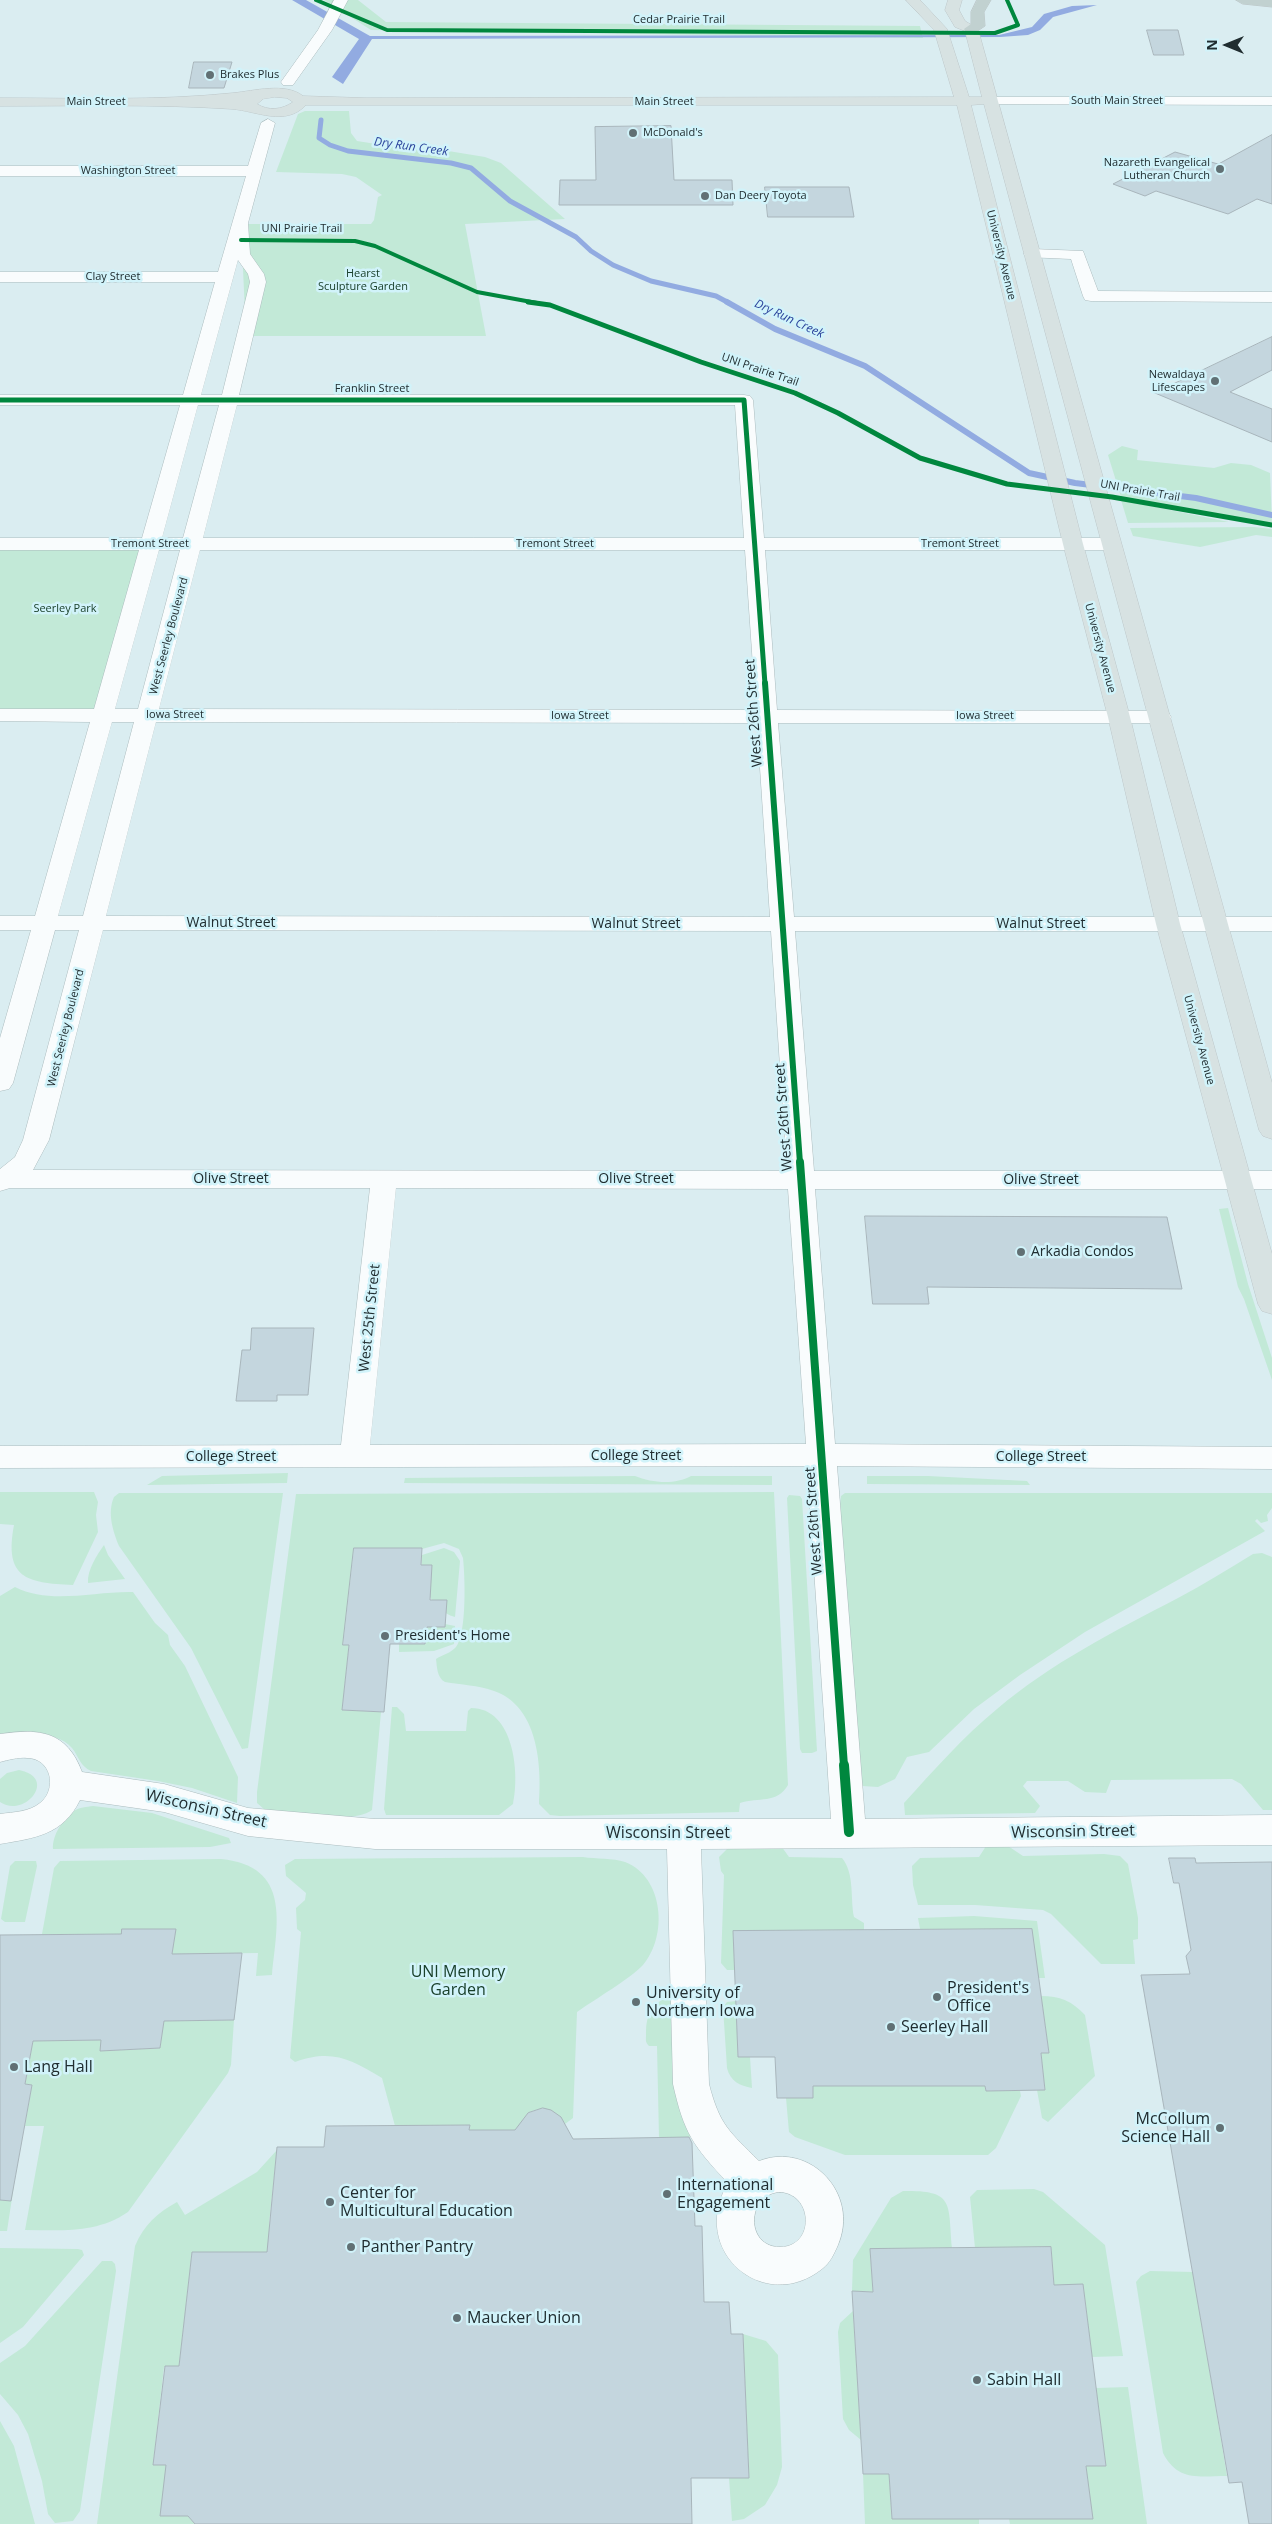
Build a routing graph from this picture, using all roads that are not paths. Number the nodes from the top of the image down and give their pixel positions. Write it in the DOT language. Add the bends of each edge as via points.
graph roads {
  1 [pos="913,0"];
  2 [pos="955,0"];
  3 [pos="984,0"];
  4 [pos="1243,0"];
  5 [pos="340,3"];
  6 [pos="1272,3"];
  7 [pos="973,35"];
  8 [pos="292,99"];
  9 [pos="963,101"];
  10 [pos="991,101"];
  11 [pos="1272,101"];
  12 [pos="0,102"];
  13 [pos="261,106"];
  14 [pos="0,171"];
  15 [pos="256,171"];
  16 [pos="241,224"];
  17 [pos="1032,254"];
  18 [pos="0,277"];
  19 [pos="226,277"];
  20 [pos="1272,297"];
  21 [pos="0,400"];
  22 [pos="191,400"];
  23 [pos="229,400"];
  24 [pos="744,400"];
  25 [pos="0,544"];
  26 [pos="151,544"];
  27 [pos="191,544"];
  28 [pos="754,544"];
  29 [pos="1073,544"];
  30 [pos="1110,544"];
  31 [pos="0,715"];
  32 [pos="103,715"];
  33 [pos="148,715"];
  34 [pos="766,716"];
  35 [pos="1119,717"];
  36 [pos="1160,717"];
  37 [pos="0,923"];
  38 [pos="45,923"];
  39 [pos="92,923"];
  40 [pos="782,924"];
  41 [pos="1168,924"];
  42 [pos="1217,924"];
  43 [pos="1272,924"];
  44 [pos="0,1083"];
  45 [pos="1272,1130"];
  46 [pos="384,1179"];
  47 [pos="801,1179"];
  48 [pos="2,1180"];
  49 [pos="1237,1180"];
  50 [pos="1272,1180"];
  51 [pos="1272,1304"];
  52 [pos="822,1455"];
  53 [pos="354,1456"];
  54 [pos="0,1457"];
  55 [pos="1272,1458"];
  56 [pos="0,1748"];
  57 [pos="69,1784"];
  58 [pos="0,1829"];
  59 [pos="1272,1830"];
  60 [pos="849,1832"];
  61 [pos="684,1833"];
  62 [pos="753,2182"];
  1 -- 9 [label="main road, University Avenue" via="942,34"];
  2 -- 7 [label="main road" via="952,10 960,24"];
  3 -- 7 [label="highway" via="975,16 978,26"];
  4 -- 6 [label="highway"];
  5 -- 8 [label="street"];
  7 -- 10 [label="main road"];
  8 -- 9 [label="main road, Main Street" via="366,102"];
  8 -- 13 [label="street"];
  8 -- 13 [label="main road, Main Street"];
  9 -- 10 [label="main road, South Main Street"];
  9 -- 29 [label="main road, University Avenue"];
  10 -- 11 [label="street, South Main Street"];
  10 -- 17 [label="main road"];
  12 -- 13 [label="main road, Main Street" via="192,102"];
  13 -- 15 [label="street, West Seerley Boulevard"];
  14 -- 15 [label="street, Washington Street"];
  15 -- 16 [label="street, West Seerley Boulevard"];
  16 -- 19 [label="street, West Seerley Boulevard"];
  16 -- 23 [label="street, West Seerley Boulevard" via="242,254 258,282"];
  17 -- 20 [label="street" via="1077,254 1091,296"];
  17 -- 30 [label="main road"];
  18 -- 19 [label="street, Clay Street"];
  19 -- 22 [label="street, West Seerley Boulevard"];
  21 -- 22 [label="street, Franklin Street"];
  22 -- 23 [label="street, Franklin Street"];
  22 -- 26 [label="street, West Seerley Boulevard"];
  23 -- 24 [label="street, Franklin Street"];
  23 -- 27 [label="street, West Seerley Boulevard"];
  24 -- 28 [label="street, West 26th Street"];
  25 -- 26 [label="street, Tremont Street"];
  26 -- 27 [label="street, Tremont Street"];
  26 -- 32 [label="street, West Seerley Boulevard"];
  27 -- 28 [label="street, Tremont Street"];
  27 -- 33 [label="street, West Seerley Boulevard"];
  28 -- 29 [label="street, Tremont Street"];
  28 -- 34 [label="street, West 26th Street"];
  29 -- 30 [label="street, Tremont Street"];
  29 -- 35 [label="main road, University Avenue"];
  30 -- 36 [label="main road"];
  31 -- 32 [label="street, Iowa Street"];
  32 -- 33 [label="street, Iowa Street"];
  32 -- 38 [label="street, West Seerley Boulevard"];
  33 -- 34 [label="street, Iowa Street"];
  33 -- 39 [label="street, West Seerley Boulevard"];
  34 -- 35 [label="street, Iowa Street"];
  34 -- 40 [label="street, West 26th Street"];
  35 -- 36 [label="street, Iowa Street"];
  35 -- 41 [label="main road, University Avenue"];
  36 -- 42 [label="main road"];
  37 -- 38 [label="street, Walnut Street"];
  38 -- 39 [label="street, Walnut Street"];
  38 -- 44 [label="street, West Seerley Boulevard"];
  39 -- 40 [label="street, Walnut Street"];
  39 -- 48 [label="street, West Seerley Boulevard" via="36,1140 26,1162"];
  40 -- 41 [label="street, Walnut Street"];
  40 -- 47 [label="street, West 26th Street"];
  41 -- 42 [label="street, Walnut Street"];
  41 -- 49 [label="main road, University Avenue"];
  42 -- 43 [label="street, Walnut Street"];
  42 -- 45 [label="main road"];
  46 -- 47 [label="street, Olive Street"];
  46 -- 48 [label="street, Olive Street"];
  46 -- 53 [label="street, West 25th Street"];
  47 -- 49 [label="street, Olive Street"];
  47 -- 52 [label="street, West 26th Street"];
  49 -- 50 [label="street, Olive Street"];
  49 -- 51 [label="main road, University Avenue"];
  52 -- 53 [label="street, College Street"];
  52 -- 55 [label="street, College Street"];
  52 -- 60 [label="street, West 26th Street"];
  53 -- 54 [label="street, College Street"];
  56 -- 57 [label="street" via="27,1744 46,1748 62,1760 68,1770"];
  57 -- 58 [label="street" via="65,1800 48,1816 35,1824"];
  57 -- 61 [label="street, Wisconsin Street" via="164,1798 248,1822 375,1834"];
  59 -- 60 [label="street, Wisconsin Street"];
  60 -- 61 [label="street, Wisconsin Street"];
  61 -- 62 [label="street" via="692,2084 699,2117 712,2140"];
}
